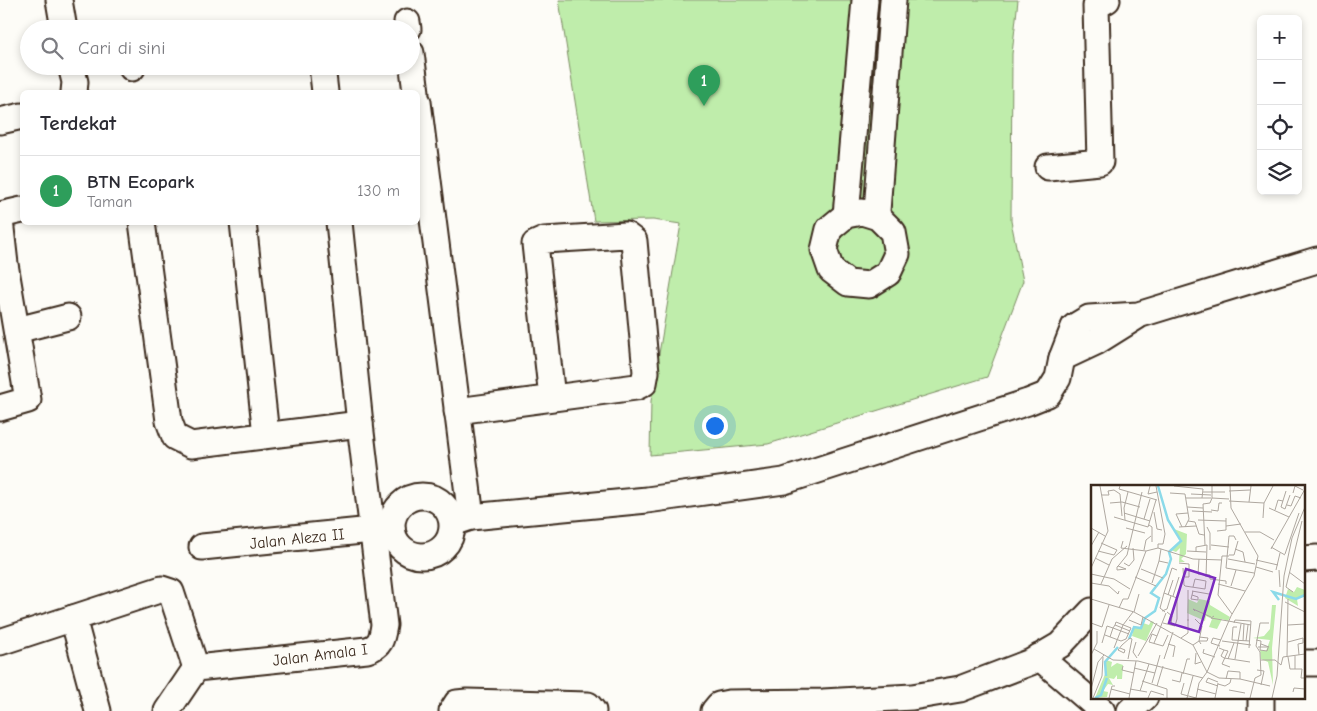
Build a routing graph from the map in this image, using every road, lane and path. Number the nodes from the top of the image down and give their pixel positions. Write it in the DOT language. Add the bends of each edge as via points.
graph roads {
  1 [pos="58,0"];
  2 [pos="865,0"];
  3 [pos="893,0"];
  4 [pos="1107,0"];
  5 [pos="62,20"];
  6 [pos="73,75"];
  7 [pos="323,75"];
  8 [pos="414,75"];
  9 [pos="74,90"];
  10 [pos="325,90"];
  11 [pos="416,90"];
  12 [pos="20,116"];
  13 [pos="420,118"];
  14 [pos="0,121"];
  15 [pos="1048,167"];
  16 [pos="20,210"];
  17 [pos="0,215"];
  18 [pos="846,215"];
  19 [pos="878,217"];
  20 [pos="0,220"];
  21 [pos="142,225"];
  22 [pos="243,225"];
  23 [pos="339,225"];
  24 [pos="1317,260"];
  25 [pos="3,264"];
  26 [pos="68,317"];
  27 [pos="17,330"];
  28 [pos="552,398"];
  29 [pos="0,408"];
  30 [pos="457,411"];
  31 [pos="360,424"];
  32 [pos="266,435"];
  33 [pos="462,520"];
  34 [pos="383,529"];
  35 [pos="202,547"];
  36 [pos="1317,558"];
  37 [pos="1304,559"];
  38 [pos="1091,612"];
  39 [pos="73,618"];
  40 [pos="0,642"];
  41 [pos="1035,659"];
  42 [pos="1304,663"];
  43 [pos="1317,663"];
  44 [pos="196,668"];
  45 [pos="1144,698"];
  46 [pos="1261,698"];
  47 [pos="823,707"];
  48 [pos="98,711"];
  49 [pos="167,711"];
  50 [pos="452,711"];
  51 [pos="593,711"];
  52 [pos="714,711"];
  53 [pos="1084,711"];
  54 [pos="1102,711"];
  55 [pos="1130,711"];
  56 [pos="1261,711"];
  1 -- 5 [label="street"];
  2 -- 18 [label="street"];
  3 -- 19 [label="street"];
  4 -- 15 [label="street" via="1096,6 1100,162"];
  6 -- 9 [label="street"];
  7 -- 10 [label="street"];
  8 -- 11 [label="street"];
  12 -- 14 [label="street"];
  13 -- 30 [label="street"];
  16 -- 17 [label="street"];
  18 -- 19 [label="street" via="862,212"];
  18 -- 19 [label="street" via="829,229 824,250 831,270 848,283 869,284 888,273 897,254 893,232"];
  20 -- 25 [label="street"];
  21 -- 32 [label="street" via="169,421 175,437 191,445"];
  22 -- 32 [label="street"];
  23 -- 31 [label="street"];
  24 -- 33 [label="street" via="1138,315 1089,318 1074,326 1058,378 1048,394 784,481"];
  25 -- 27 [label="street"];
  26 -- 27 [label="street"];
  27 -- 29 [label="street" via="28,400"];
  28 -- 28 [label="street" via="535,244 544,240 626,235 634,241 646,372 644,383 636,388"];
  28 -- 30 [label="street"];
  30 -- 33 [label="street"];
  31 -- 32 [label="street"];
  31 -- 34 [label="street"];
  33 -- 34 [label="street" via="439,501 414,497 403,503"];
  33 -- 34 [label="street" via="443,548 431,556 416,556 404,550"];
  34 -- 35 [label="street, Jalan Aleza II"];
  34 -- 44 [label="street, Jalan Amala I" via="384,625 381,641 374,648"];
  36 -- 37 [label="street"];
  38 -- 41 [label="street" via="1060,645"];
  39 -- 40 [label="street"];
  39 -- 44 [label="street" via="162,589 171,592"];
  39 -- 48 [label="street"];
  41 -- 47 [label="street" via="960,688"];
  41 -- 53 [label="street"];
  41 -- 54 [label="street"];
  42 -- 43 [label="street"];
  44 -- 49 [label="street"];
  45 -- 55 [label="street"];
  46 -- 56 [label="street"];
  47 -- 52 [label="street" via="729,702 719,705"];
  50 -- 51 [label="street" via="457,703 467,702 588,705"];
}
